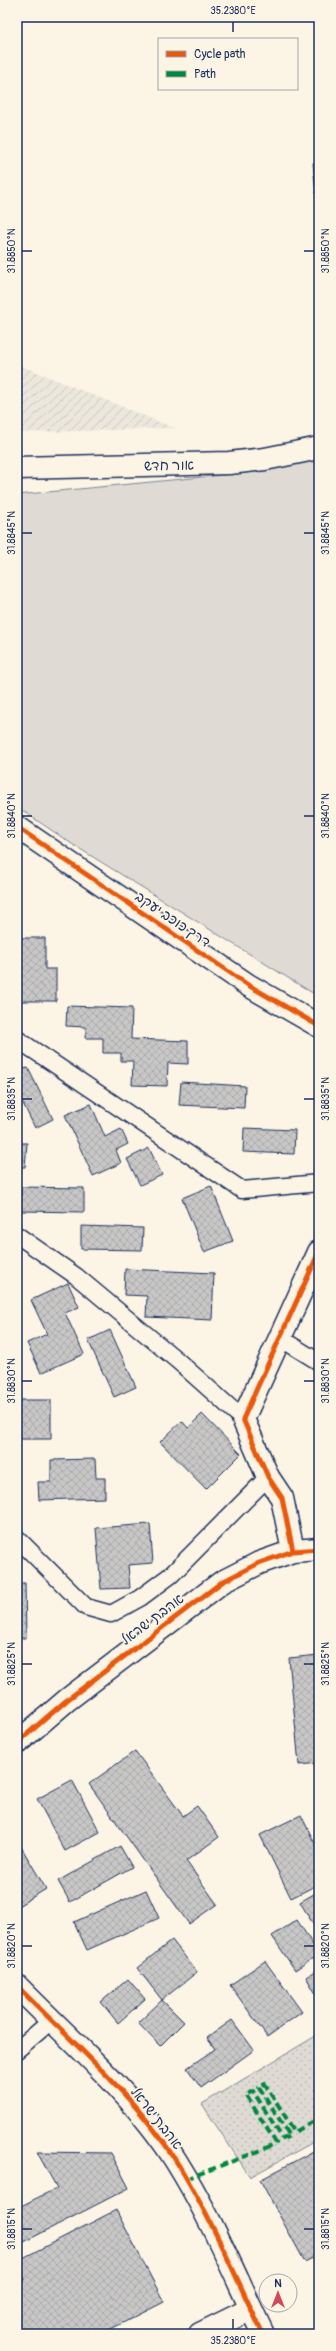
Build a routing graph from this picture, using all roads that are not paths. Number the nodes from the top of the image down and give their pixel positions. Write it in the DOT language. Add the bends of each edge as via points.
graph roads {
  1 [pos="319,448"];
  2 [pos="17,468"];
  3 [pos="19,833"];
  4 [pos="319,1026"];
  5 [pos="17,1039"];
  6 [pos="319,1183"];
  7 [pos="17,1235"];
  8 [pos="319,1252"];
  9 [pos="280,1338"];
  10 [pos="319,1362"];
  11 [pos="243,1419"];
  12 [pos="268,1477"];
  13 [pos="17,1538"];
  14 [pos="319,1548"];
  15 [pos="293,1551"];
  16 [pos="17,1743"];
  17 [pos="17,1986"];
  18 [pos="52,2021"];
  19 [pos="17,2050"];
  20 [pos="251,2309"];
  21 [pos="200,2334"];
  22 [pos="263,2334"];
  1 -- 2 [label="street, אור חדש" via="229,463"];
  3 -- 4 [label="street, דרך כוכב יעקב" via="248,985"];
  5 -- 6 [label="lane" via="242,1190"];
  7 -- 11 [label="lane" via="76,1276"];
  8 -- 9 [label="street"];
  9 -- 10 [label="lane"];
  9 -- 11 [label="street"];
  11 -- 12 [label="street"];
  12 -- 13 [label="lane" via="171,1574 140,1598 111,1614 86,1607"];
  12 -- 15 [label="street" via="282,1498"];
  14 -- 15 [label="street, אהבת ישראל"];
  15 -- 16 [label="street, אהבת ישראל" via="259,1563 222,1582 67,1700"];
  17 -- 18 [label="street, אהבת ישראל"];
  18 -- 19 [label="lane"];
  18 -- 20 [label="street, אהבת ישראל" via="127,2097 175,2160 200,2204"];
  20 -- 21 [label="street"];
  20 -- 22 [label="street, אהבת ישראל"];
}
